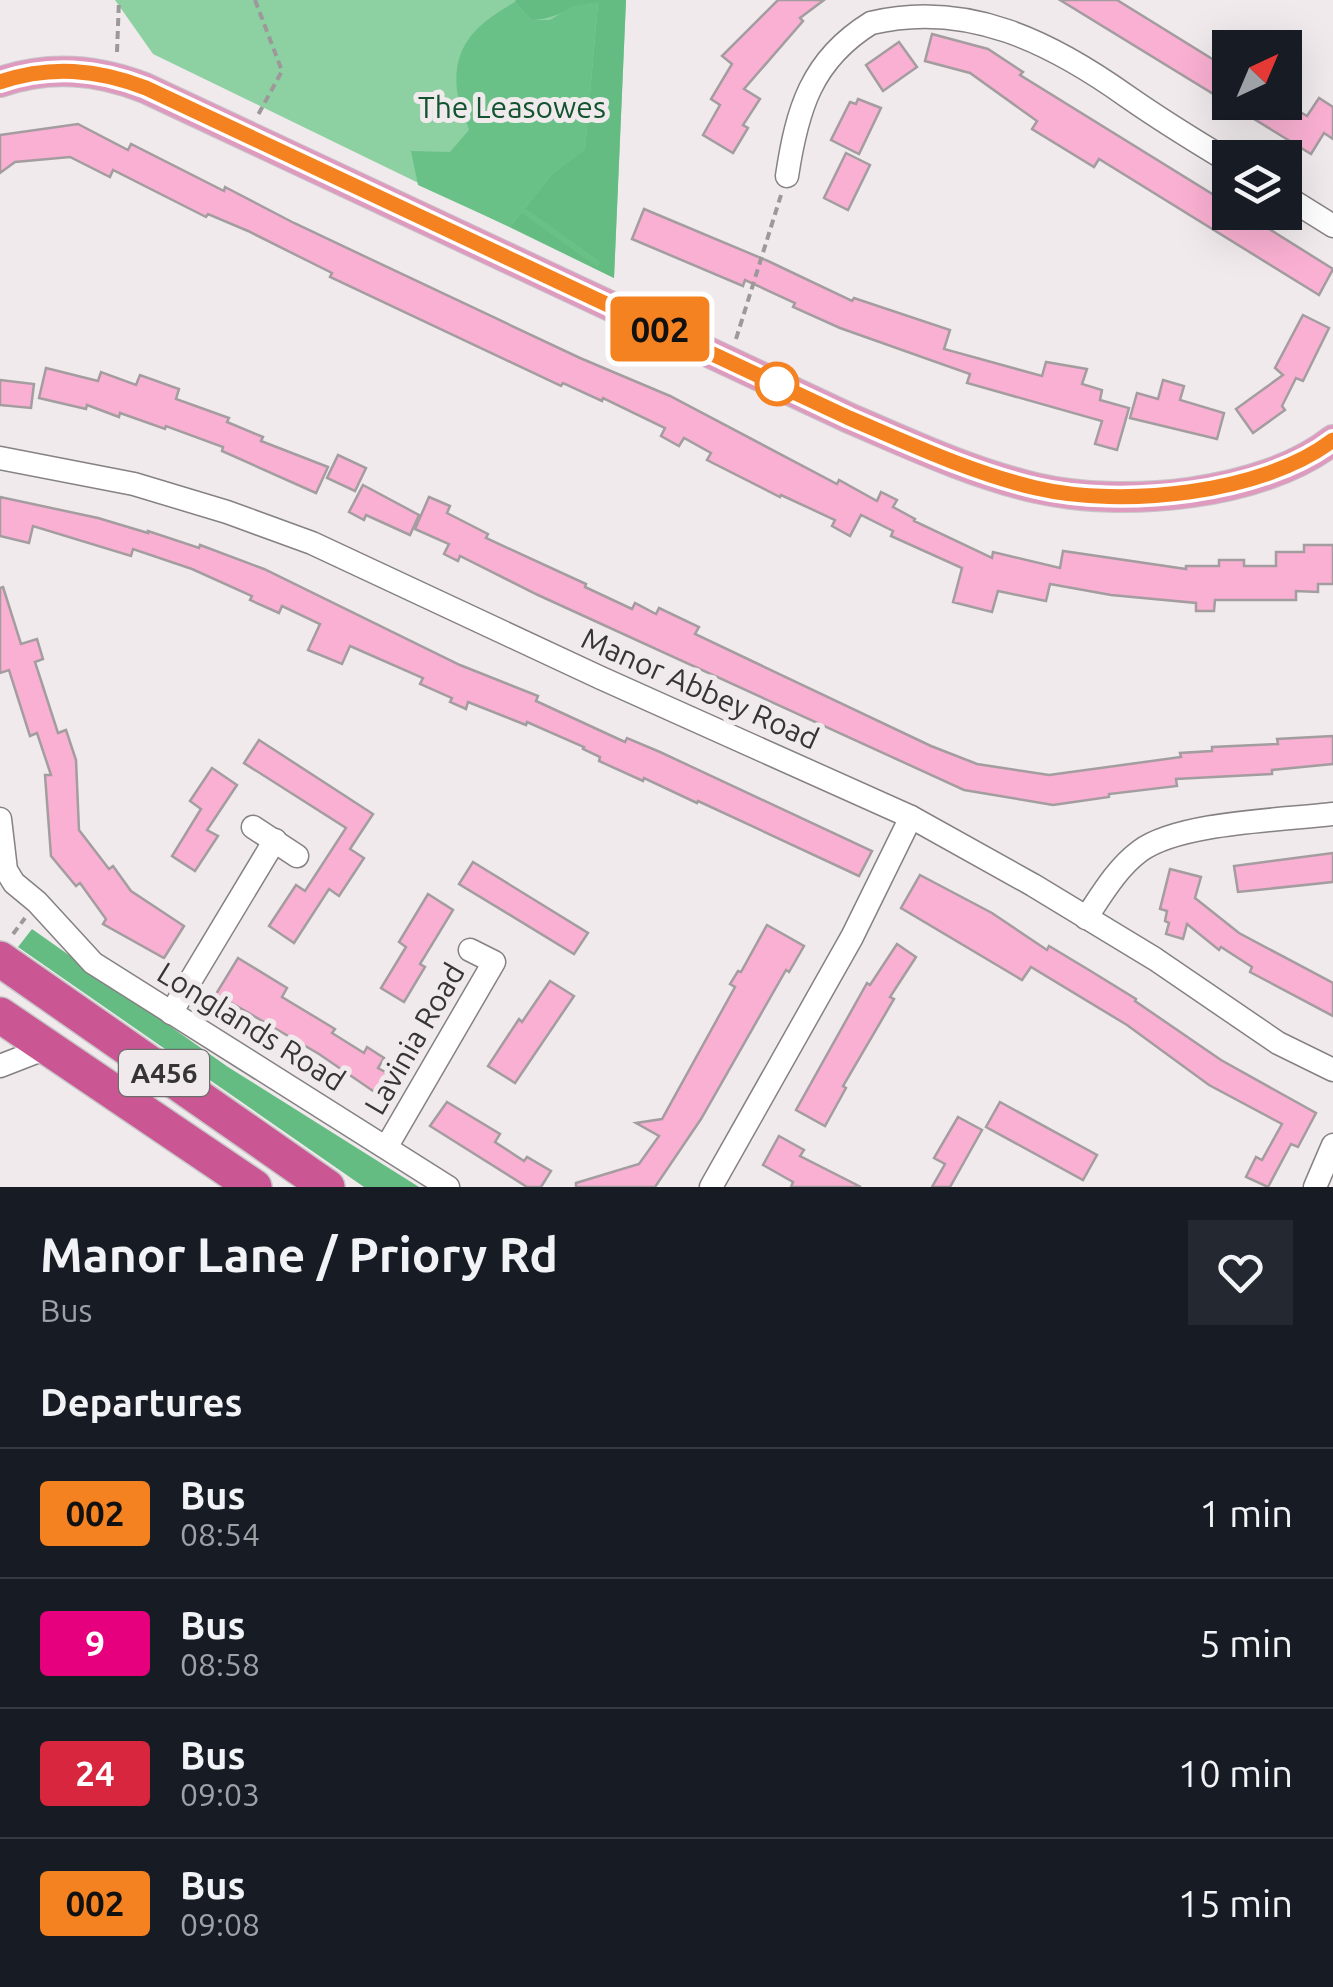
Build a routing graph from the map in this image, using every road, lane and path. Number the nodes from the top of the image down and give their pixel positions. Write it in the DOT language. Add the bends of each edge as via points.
graph roads {
  1 [pos="119,0"];
  2 [pos="255,0"];
  3 [pos="115,76"];
  4 [pos="1,79"];
  5 [pos="247,137"];
  6 [pos="1212,151"];
  7 [pos="788,176"];
  8 [pos="1302,207"];
  9 [pos="1333,226"];
  10 [pos="729,361"];
  11 [pos="1333,440"];
  12 [pos="0,458"];
  13 [pos="1333,814"];
  14 [pos="911,817"];
  15 [pos="0,819"];
  16 [pos="253,827"];
  17 [pos="275,840"];
  18 [pos="297,856"];
  19 [pos="36,902"];
  20 [pos="1086,918"];
  21 [pos="5,949"];
  22 [pos="470,950"];
  23 [pos="171,1013"];
  24 [pos="0,1015"];
  25 [pos="48,1047"];
  26 [pos="0,1066"];
  27 [pos="1333,1070"];
  28 [pos="1333,1145"];
  29 [pos="387,1146"];
  30 [pos="717,1185"];
  31 [pos="254,1187"];
  32 [pos="327,1187"];
  33 [pos="448,1187"];
  34 [pos="1315,1187"];
  1 -- 3 [label="path"];
  2 -- 5 [label="path" via="282,71"];
  3 -- 4 [label="main road" via="63,70"];
  3 -- 5 [label="main road"];
  5 -- 10 [label="main road"];
  6 -- 7 [label="street" via="1030,27 966,3 928,2 894,8 850,36 828,60 806,92"];
  7 -- 10 [label="path"];
  8 -- 9 [label="street"];
  10 -- 11 [label="main road" via="960,465 1076,494 1146,495 1250,481"];
  12 -- 14 [label="street, Manor Abbey Road" via="134,484 312,543"];
  13 -- 20 [label="street" via="1204,829 1160,841 1112,879"];
  14 -- 20 [label="street, Manor Abbey Road"];
  14 -- 30 [label="street"];
  15 -- 19 [label="street, Longlands Road" via="6,870"];
  16 -- 17 [label="street"];
  17 -- 18 [label="street"];
  17 -- 23 [label="street"];
  19 -- 21 [label="path"];
  19 -- 23 [label="street, Longlands Road" via="92,963"];
  20 -- 27 [label="street, Manor Abbey Road"];
  21 -- 32 [label="highway, A456"];
  22 -- 29 [label="street, Lavinia Road" via="503,968"];
  23 -- 29 [label="street, Longlands Road"];
  24 -- 25 [label="highway, A456"];
  25 -- 26 [label="street"];
  25 -- 31 [label="highway, A456"];
  28 -- 34 [label="street"];
  29 -- 33 [label="street, Longlands Road"];
}
